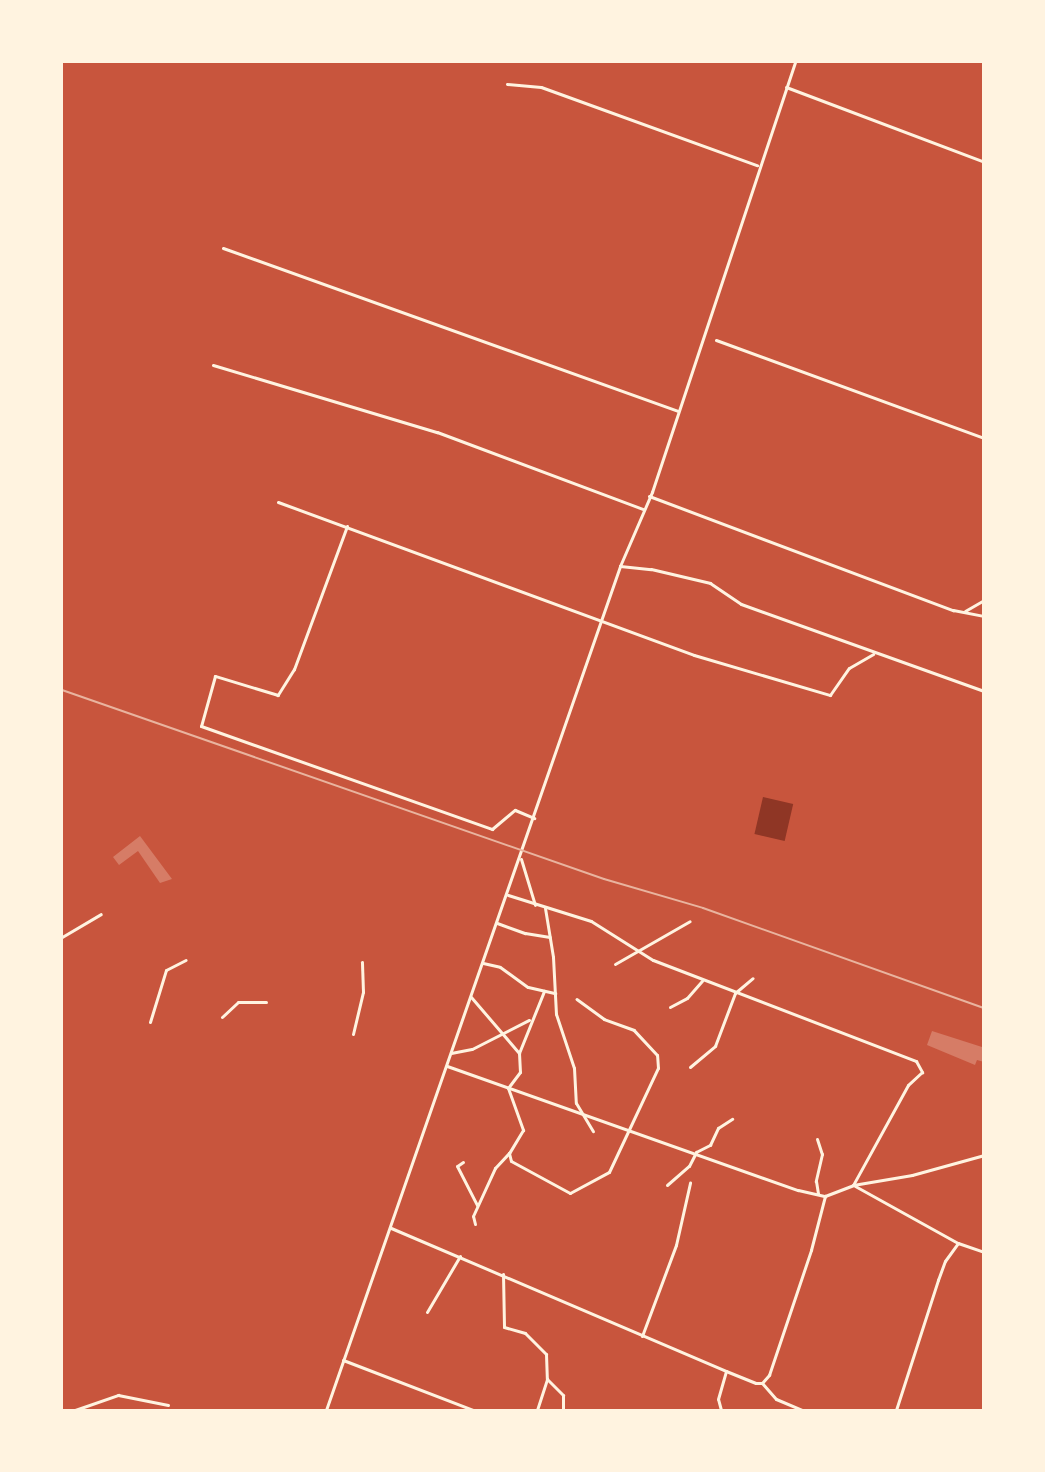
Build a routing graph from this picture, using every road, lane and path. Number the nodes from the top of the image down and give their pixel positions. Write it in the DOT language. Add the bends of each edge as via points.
graph roads {
  1 [pos="795,62"];
  2 [pos="507,84"];
  3 [pos="786,87"];
  4 [pos="984,162"];
  5 [pos="758,165"];
  6 [pos="224,248"];
  7 [pos="716,340"];
  8 [pos="213,365"];
  9 [pos="678,411"];
  10 [pos="984,438"];
  11 [pos="649,496"];
  12 [pos="278,502"];
  13 [pos="643,509"];
  14 [pos="347,526"];
  15 [pos="620,566"];
  16 [pos="984,600"];
  17 [pos="963,612"];
  18 [pos="984,616"];
  19 [pos="602,618"];
  20 [pos="873,654"];
  21 [pos="984,690"];
  22 [pos="534,818"];
  23 [pos="520,858"];
  24 [pos="507,895"];
  25 [pos="536,905"];
  26 [pos="544,908"];
  27 [pos="101,914"];
  28 [pos="690,921"];
  29 [pos="497,923"];
  30 [pos="62,937"];
  31 [pos="550,937"];
  32 [pos="640,952"];
  33 [pos="186,960"];
  34 [pos="362,962"];
  35 [pos="483,963"];
  36 [pos="615,964"];
  37 [pos="753,978"];
  38 [pos="702,981"];
  39 [pos="544,991"];
  40 [pos="555,993"];
  41 [pos="735,993"];
  42 [pos="471,997"];
  43 [pos="576,999"];
  44 [pos="266,1002"];
  45 [pos="670,1007"];
  46 [pos="222,1017"];
  47 [pos="529,1020"];
  48 [pos="150,1022"];
  49 [pos="504,1032"];
  50 [pos="353,1034"];
  51 [pos="451,1053"];
  52 [pos="519,1053"];
  53 [pos="447,1066"];
  54 [pos="690,1067"];
  55 [pos="508,1088"];
  56 [pos="580,1113"];
  57 [pos="732,1119"];
  58 [pos="628,1130"];
  59 [pos="593,1131"];
  60 [pos="817,1139"];
  61 [pos="696,1152"];
  62 [pos="509,1153"];
  63 [pos="984,1155"];
  64 [pos="463,1162"];
  65 [pos="690,1183"];
  66 [pos="667,1185"];
  67 [pos="853,1185"];
  68 [pos="818,1194"];
  69 [pos="825,1196"];
  70 [pos="477,1205"];
  71 [pos="475,1224"];
  72 [pos="390,1227"];
  73 [pos="958,1243"];
  74 [pos="984,1252"];
  75 [pos="460,1257"];
  76 [pos="503,1274"];
  77 [pos="426,1312"];
  78 [pos="642,1336"];
  79 [pos="343,1360"];
  80 [pos="726,1371"];
  81 [pos="547,1379"];
  82 [pos="762,1383"];
  83 [pos="168,1405"];
  84 [pos="75,1410"];
  85 [pos="326,1410"];
  86 [pos="473,1410"];
  87 [pos="537,1410"];
  88 [pos="563,1410"];
  89 [pos="721,1410"];
  90 [pos="802,1410"];
  91 [pos="896,1410"];
  1 -- 3 [label="street"];
  2 -- 5 [label="street" via="551,90"];
  3 -- 4 [label="street"];
  3 -- 5 [label="street"];
  5 -- 9 [label="street"];
  6 -- 9 [label="street"];
  7 -- 10 [label="street"];
  8 -- 13 [label="street" via="437,432"];
  9 -- 11 [label="street"];
  11 -- 13 [label="street"];
  11 -- 17 [label="street"];
  12 -- 14 [label="street"];
  13 -- 15 [label="street"];
  14 -- 19 [label="street"];
  14 -- 22 [label="street" via="294,669 278,695 215,676 201,726 492,829 515,810"];
  15 -- 19 [label="street"];
  15 -- 20 [label="street" via="710,583 741,604"];
  16 -- 17 [label="street"];
  17 -- 18 [label="street"];
  19 -- 20 [label="street" via="694,655 830,695 849,668"];
  19 -- 22 [label="street"];
  20 -- 21 [label="street"];
  22 -- 23 [label="street"];
  23 -- 24 [label="street"];
  23 -- 25 [label="street"];
  24 -- 25 [label="street"];
  24 -- 29 [label="street"];
  25 -- 26 [label="street"];
  26 -- 31 [label="street"];
  26 -- 32 [label="street" via="591,921"];
  27 -- 30 [label="street"];
  28 -- 32 [label="street"];
  29 -- 31 [label="street"];
  29 -- 35 [label="street"];
  31 -- 40 [label="street"];
  32 -- 36 [label="street"];
  32 -- 38 [label="street"];
  33 -- 48 [label="street" via="166,970"];
  34 -- 50 [label="street" via="363,992"];
  35 -- 39 [label="street" via="500,967 528,987"];
  35 -- 42 [label="street"];
  37 -- 41 [label="street"];
  38 -- 41 [label="street"];
  38 -- 45 [label="street" via="687,998"];
  39 -- 40 [label="street"];
  39 -- 47 [label="street"];
  40 -- 56 [label="street" via="556,1014 573,1068"];
  41 -- 54 [label="street" via="715,1046"];
  41 -- 67 [label="street" via="916,1061 922,1072 908,1085"];
  42 -- 49 [label="street"];
  42 -- 51 [label="street"];
  43 -- 58 [label="street" via="604,1019 634,1030 657,1055 658,1068 640,1114"];
  44 -- 46 [label="street" via="238,1002"];
  47 -- 49 [label="street"];
  47 -- 52 [label="street"];
  49 -- 51 [label="street" via="472,1049"];
  49 -- 52 [label="street"];
  51 -- 53 [label="street"];
  52 -- 55 [label="street" via="520,1072"];
  53 -- 55 [label="street"];
  53 -- 72 [label="street"];
  55 -- 56 [label="street"];
  55 -- 62 [label="street" via="523,1130"];
  56 -- 58 [label="street"];
  56 -- 59 [label="street"];
  57 -- 61 [label="street" via="718,1128 710,1145"];
  58 -- 61 [label="street"];
  58 -- 62 [label="street" via="609,1172 570,1193 511,1161"];
  60 -- 68 [label="street" via="822,1154 816,1181"];
  61 -- 66 [label="street" via="689,1166"];
  61 -- 68 [label="street"];
  62 -- 70 [label="street" via="495,1167"];
  63 -- 67 [label="street" via="912,1175"];
  64 -- 70 [label="street" via="457,1167"];
  65 -- 78 [label="street" via="676,1245"];
  67 -- 69 [label="street"];
  67 -- 73 [label="street"];
  68 -- 69 [label="street"];
  69 -- 82 [label="street" via="773,1365"];
  70 -- 71 [label="street"];
  72 -- 75 [label="street"];
  72 -- 79 [label="street"];
  73 -- 74 [label="street"];
  73 -- 91 [label="street" via="938,1280"];
  75 -- 76 [label="street"];
  75 -- 77 [label="street"];
  76 -- 78 [label="street"];
  76 -- 81 [label="street" via="504,1327 525,1333 537,1342 546,1354"];
  78 -- 80 [label="street"];
  79 -- 85 [label="street"];
  79 -- 86 [label="street"];
  80 -- 82 [label="street"];
  80 -- 89 [label="street" via="718,1399"];
  81 -- 87 [label="street"];
  81 -- 88 [label="street" via="563,1395"];
  82 -- 90 [label="street" via="776,1399"];
  83 -- 84 [label="street" via="118,1395"];
}
